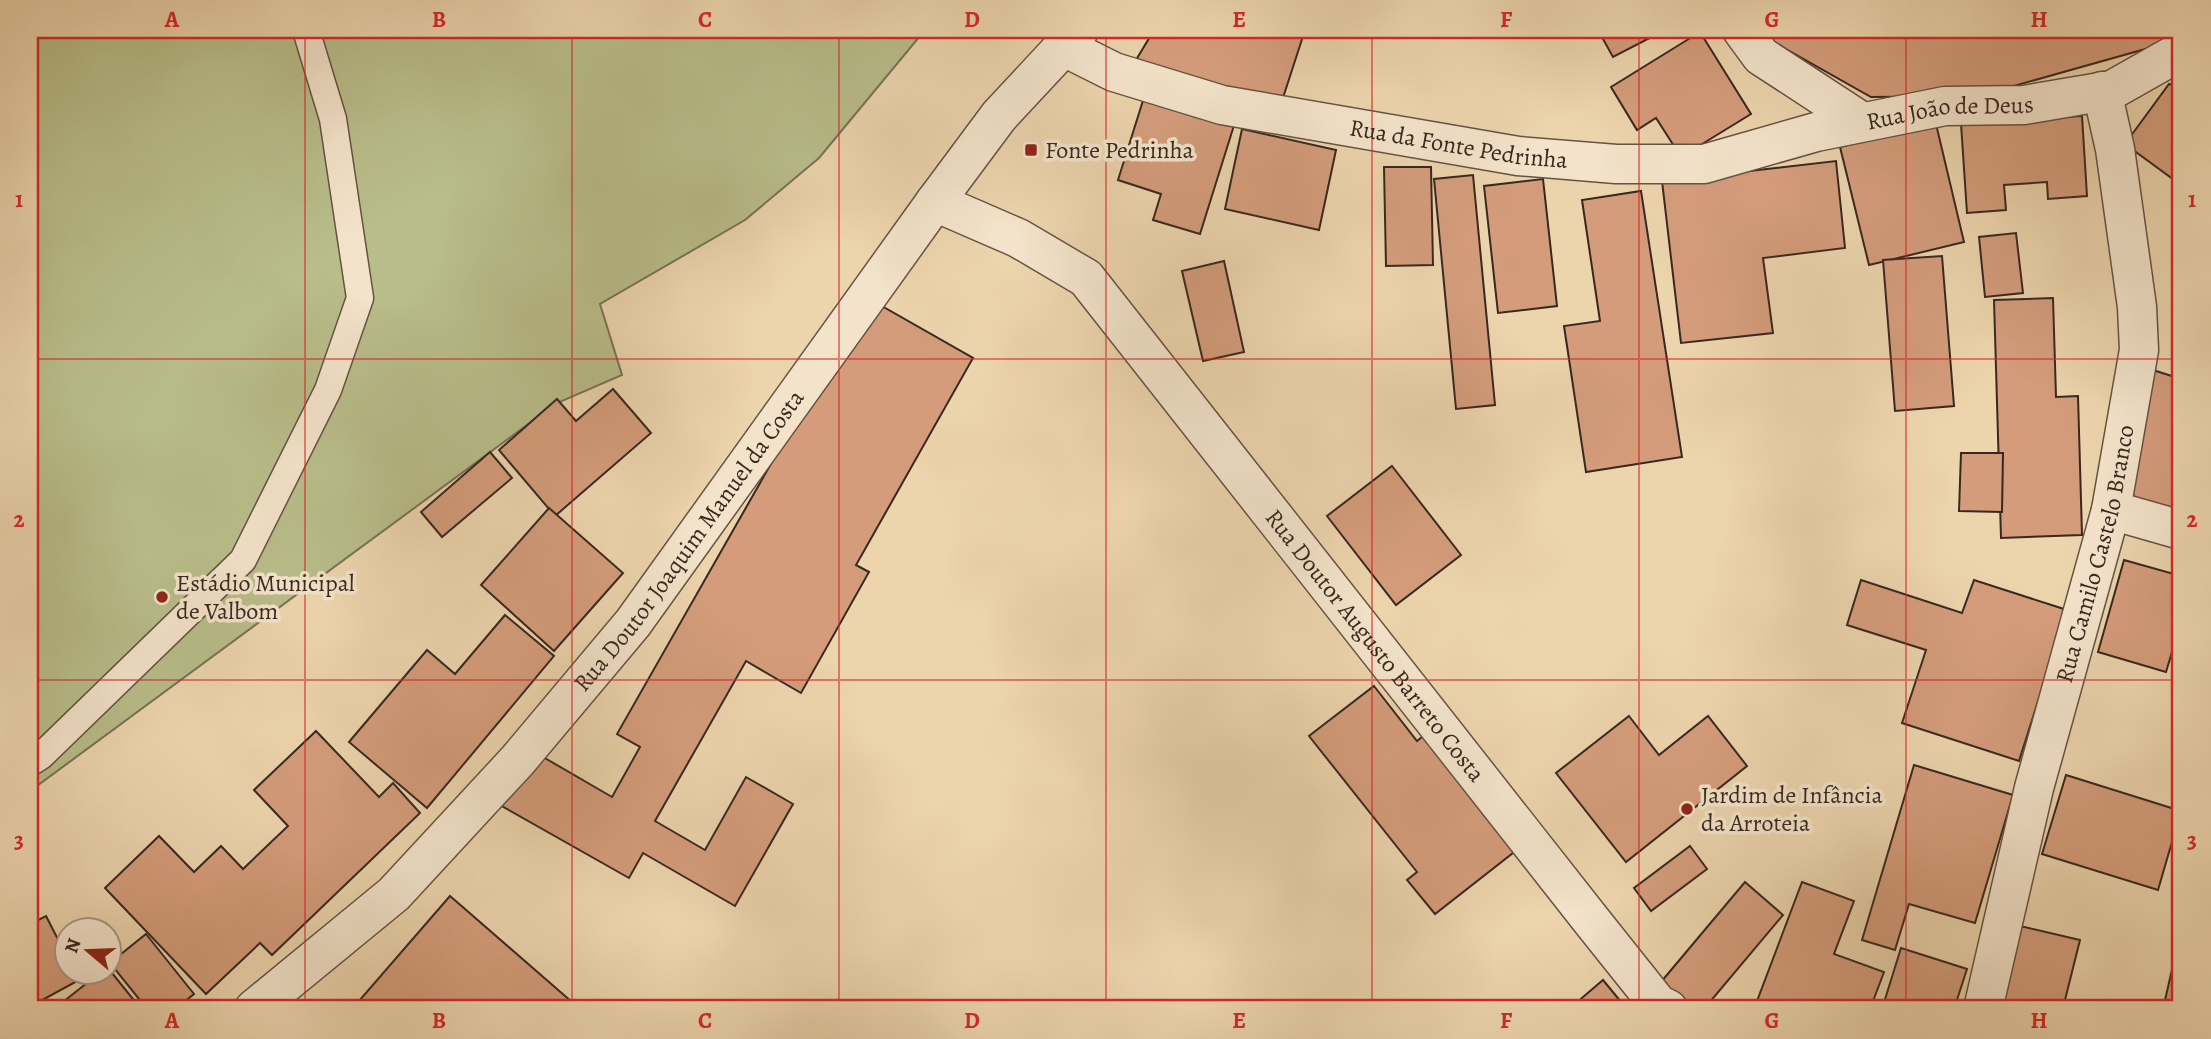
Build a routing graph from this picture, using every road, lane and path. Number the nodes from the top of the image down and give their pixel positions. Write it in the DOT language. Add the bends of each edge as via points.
graph roads {
  1 [pos="306,30"];
  2 [pos="1742,30"];
  3 [pos="1071,38"];
  4 [pos="2181,51"];
  5 [pos="2102,91"];
  6 [pos="1862,122"];
  7 [pos="934,202"];
  8 [pos="2111,510"];
  9 [pos="2181,530"];
  10 [pos="30,763"];
  11 [pos="254,1009"];
  12 [pos="1668,1009"];
  13 [pos="1983,1009"];
  1 -- 10 [label="lane" via="333,119 360,298 328,390 243,560"];
  2 -- 6 [label="street, Rua João de Deus" via="1761,56"];
  3 -- 6 [label="street, Rua da Fonte Pedrinha" via="1114,72 1222,105 1518,156 1616,164 1704,164"];
  3 -- 7 [label="street, Rua Doutor Joaquim Manuel da Costa" via="999,116"];
  4 -- 5 [label="street, Rua João de Deus" via="2112,90"];
  5 -- 6 [label="street, Rua João de Deus" via="2024,105 1945,106"];
  5 -- 8 [label="street, Rua Camilo Castelo Branco" via="2121,189 2139,350"];
  7 -- 11 [label="street, Rua Doutor Joaquim Manuel da Costa" via="615,644 518,760 394,894"];
  7 -- 12 [label="street, Rua Doutor Augusto Barreto Costa" via="1018,238 1086,278 1658,1004"];
  8 -- 9 [label="street"];
  8 -- 13 [label="street, Rua Camilo Castelo Branco" via="2035,788"];
}
